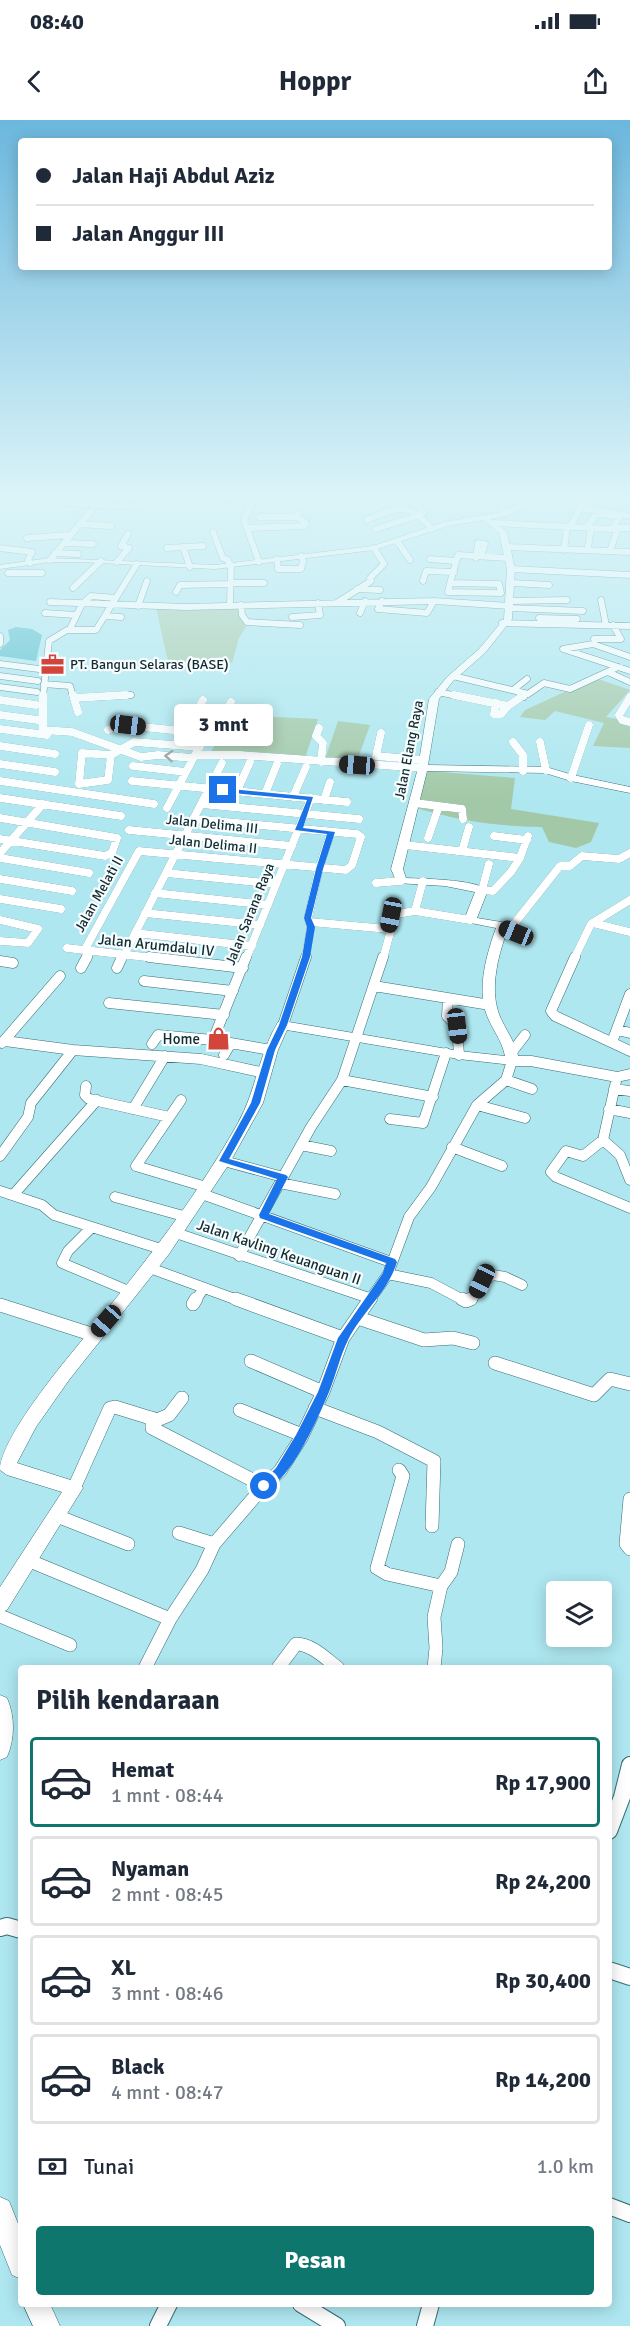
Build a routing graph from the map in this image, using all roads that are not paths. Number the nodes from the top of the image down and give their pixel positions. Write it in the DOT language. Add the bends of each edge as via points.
graph roads {
  1 [pos="90,598"];
  2 [pos="116,598"];
  3 [pos="139,598"];
  4 [pos="230,598"];
  5 [pos="343,598"];
  6 [pos="512,598"];
  7 [pos="540,600"];
  8 [pos="567,600"];
  9 [pos="601,600"];
  10 [pos="365,601"];
  11 [pos="381,601"];
  12 [pos="434,601"];
  13 [pos="50,602"];
  14 [pos="337,602"];
  15 [pos="318,603"];
  16 [pos="82,604"];
  17 [pos="512,604"];
  18 [pos="111,605"];
  19 [pos="241,605"];
  20 [pos="135,606"];
  21 [pos="230,606"];
  22 [pos="583,611"];
  23 [pos="45,613"];
  24 [pos="360,613"];
  25 [pos="129,614"];
  26 [pos="76,615"];
  27 [pos="105,616"];
  28 [pos="121,616"];
  29 [pos="292,617"];
  30 [pos="505,620"];
  31 [pos="247,622"];
  32 [pos="300,625"];
  33 [pos="588,625"];
  34 [pos="606,625"];
  35 [pos="614,625"];
  36 [pos="630,626"];
  37 [pos="70,629"];
  38 [pos="241,632"];
  39 [pos="0,636"];
  40 [pos="594,642"];
  41 [pos="0,644"];
  42 [pos="630,657"];
  43 [pos="0,664"];
  44 [pos="20,667"];
  45 [pos="618,667"];
  46 [pos="39,669"];
  47 [pos="630,671"];
  48 [pos="608,672"];
  49 [pos="0,676"];
  50 [pos="9,677"];
  51 [pos="455,678"];
  52 [pos="526,680"];
  53 [pos="41,682"];
  54 [pos="630,682"];
  55 [pos="0,686"];
  56 [pos="513,690"];
  57 [pos="37,692"];
  58 [pos="438,692"];
  59 [pos="131,695"];
  60 [pos="630,697"];
  61 [pos="74,698"];
  62 [pos="0,700"];
  63 [pos="203,700"];
  64 [pos="231,702"];
  65 [pos="36,705"];
  66 [pos="78,712"];
  67 [pos="0,715"];
  68 [pos="38,720"];
  69 [pos="630,722"];
  70 [pos="589,725"];
  71 [pos="319,728"];
  72 [pos="0,729"];
  73 [pos="108,730"];
  74 [pos="185,732"];
  75 [pos="45,733"];
  76 [pos="381,733"];
  77 [pos="206,734"];
  78 [pos="513,742"];
  79 [pos="540,742"];
  80 [pos="0,746"];
  81 [pos="200,747"];
  82 [pos="118,749"];
  83 [pos="55,754"];
  84 [pos="111,755"];
  85 [pos="194,757"];
  86 [pos="250,762"];
  87 [pos="321,762"];
  88 [pos="222,763"];
  89 [pos="0,764"];
  90 [pos="277,764"];
  91 [pos="424,764"];
  92 [pos="133,766"];
  93 [pos="306,767"];
  94 [pos="546,770"];
  95 [pos="523,771"];
  96 [pos="55,772"];
  97 [pos="186,772"];
  98 [pos="571,778"];
  99 [pos="0,781"];
  100 [pos="132,781"];
  101 [pos="330,782"];
  102 [pos="179,786"];
  103 [pos="208,788"];
  104 [pos="630,790"];
  105 [pos="237,791"];
  106 [pos="265,794"];
  107 [pos="293,797"];
  108 [pos="0,798"];
  109 [pos="311,798"];
  110 [pos="324,800"];
  111 [pos="346,802"];
  112 [pos="415,803"];
  113 [pos="43,804"];
  114 [pos="154,804"];
  115 [pos="201,804"];
  116 [pos="439,806"];
  117 [pos="167,808"];
  118 [pos="305,813"];
  119 [pos="121,816"];
  120 [pos="0,818"];
  121 [pos="193,819"];
  122 [pos="359,819"];
  123 [pos="463,819"];
  124 [pos="27,822"];
  125 [pos="469,826"];
  126 [pos="129,830"];
  127 [pos="298,830"];
  128 [pos="331,832"];
  129 [pos="185,835"];
  130 [pos="494,836"];
  131 [pos="428,838"];
  132 [pos="0,839"];
  133 [pos="11,840"];
  134 [pos="405,845"];
  135 [pos="292,846"];
  136 [pos="139,851"];
  137 [pos="462,851"];
  138 [pos="0,853"];
  139 [pos="176,853"];
  140 [pos="630,853"];
  141 [pos="0,858"];
  142 [pos="520,858"];
  143 [pos="489,864"];
  144 [pos="284,865"];
  145 [pos="319,869"];
  146 [pos="89,873"];
  147 [pos="166,873"];
  148 [pos="0,879"];
  149 [pos="401,881"];
  150 [pos="423,882"];
  151 [pos="376,883"];
  152 [pos="276,884"];
  153 [pos="482,890"];
  154 [pos="72,891"];
  155 [pos="155,893"];
  156 [pos="0,898"];
  157 [pos="630,900"];
  158 [pos="268,905"];
  159 [pos="61,909"];
  160 [pos="415,911"];
  161 [pos="145,913"];
  162 [pos="0,920"];
  163 [pos="470,920"];
  164 [pos="593,923"];
  165 [pos="310,925"];
  166 [pos="260,926"];
  167 [pos="502,927"];
  168 [pos="388,929"];
  169 [pos="630,932"];
  170 [pos="135,933"];
  171 [pos="530,939"];
  172 [pos="0,941"];
  173 [pos="252,946"];
  174 [pos="67,948"];
  175 [pos="87,951"];
  176 [pos="123,956"];
  177 [pos="0,961"];
  178 [pos="13,963"];
  179 [pos="81,968"];
  180 [pos="117,968"];
  181 [pos="243,968"];
  182 [pos="60,976"];
  183 [pos="144,981"];
  184 [pos="374,986"];
  185 [pos="233,992"];
  186 [pos="630,994"];
  187 [pos="448,998"];
  188 [pos="109,1003"];
  189 [pos="490,1005"];
  190 [pos="224,1015"];
  191 [pos="283,1025"];
  192 [pos="616,1030"];
  193 [pos="630,1034"];
  194 [pos="525,1035"];
  195 [pos="191,1038"];
  196 [pos="357,1038"];
  197 [pos="213,1040"];
  198 [pos="2,1042"];
  199 [pos="612,1042"];
  200 [pos="231,1043"];
  201 [pos="152,1044"];
  202 [pos="186,1049"];
  203 [pos="73,1050"];
  204 [pos="271,1050"];
  205 [pos="630,1051"];
  206 [pos="452,1054"];
  207 [pos="224,1055"];
  208 [pos="165,1056"];
  209 [pos="512,1056"];
  210 [pos="266,1073"];
  211 [pos="630,1074"];
  212 [pos="617,1077"];
  213 [pos="342,1080"];
  214 [pos="506,1080"];
  215 [pos="86,1086"];
  216 [pos="532,1089"];
  217 [pos="614,1089"];
  218 [pos="630,1091"];
  219 [pos="433,1097"];
  220 [pos="97,1100"];
  221 [pos="181,1100"];
  222 [pos="477,1104"];
  223 [pos="133,1109"];
  224 [pos="609,1109"];
  225 [pos="630,1113"];
  226 [pos="169,1117"];
  227 [pos="525,1118"];
  228 [pos="390,1119"];
  229 [pos="603,1140"];
  230 [pos="301,1145"];
  231 [pos="452,1147"];
  232 [pos="331,1151"];
  233 [pos="625,1154"];
  234 [pos="0,1156"];
  235 [pos="224,1161"];
  236 [pos="502,1166"];
  237 [pos="281,1180"];
  238 [pos="630,1180"];
  239 [pos="0,1191"];
  240 [pos="204,1191"];
  241 [pos="14,1194"];
  242 [pos="335,1194"];
  243 [pos="116,1197"];
  244 [pos="0,1200"];
  245 [pos="630,1208"];
  246 [pos="264,1215"];
  247 [pos="187,1217"];
  248 [pos="91,1227"];
  249 [pos="176,1233"];
  250 [pos="164,1250"];
  251 [pos="239,1256"];
  252 [pos="392,1262"];
  253 [pos="150,1268"];
  254 [pos="388,1274"];
  255 [pos="522,1286"];
  256 [pos="204,1288"];
  257 [pos="131,1292"];
  258 [pos="372,1299"];
  259 [pos="193,1304"];
  260 [pos="0,1305"];
  261 [pos="358,1318"];
  262 [pos="94,1335"];
  263 [pos="344,1338"];
  264 [pos="473,1343"];
  265 [pos="251,1360"];
  266 [pos="495,1363"];
  267 [pos="630,1383"];
  268 [pos="323,1392"];
  269 [pos="182,1398"];
  270 [pos="315,1408"];
  271 [pos="240,1410"];
  272 [pos="153,1418"];
  273 [pos="302,1435"];
  274 [pos="399,1470"];
  275 [pos="264,1486"];
  276 [pos="74,1488"];
  277 [pos="630,1499"];
  278 [pos="57,1516"];
  279 [pos="432,1526"];
  280 [pos="178,1533"];
  281 [pos="128,1544"];
  282 [pos="214,1544"];
  283 [pos="458,1544"];
  284 [pos="630,1549"];
  285 [pos="30,1561"];
  286 [pos="441,1586"];
  287 [pos="0,1604"];
  288 [pos="0,1616"];
  289 [pos="170,1619"];
  290 [pos="70,1645"];
  291 [pos="147,1665"];
  292 [pos="280,1665"];
  293 [pos="334,1665"];
  294 [pos="434,1665"];
  295 [pos="0,1705"];
  296 [pos="0,1750"];
  297 [pos="630,1765"];
  298 [pos="612,1823"];
  299 [pos="0,1928"];
  300 [pos="18,1929"];
  301 [pos="612,1971"];
  302 [pos="630,1977"];
  303 [pos="612,2207"];
  304 [pos="0,2210"];
  305 [pos="630,2214"];
  306 [pos="18,2258"];
  307 [pos="38,2307"];
  308 [pos="168,2307"];
  309 [pos="306,2307"];
  310 [pos="430,2307"];
  311 [pos="47,2326"];
  312 [pos="158,2326"];
  313 [pos="337,2326"];
  314 [pos="425,2326"];
  1 -- 16 [label="street"];
  2 -- 18 [label="street"];
  3 -- 20 [label="street"];
  4 -- 21 [label="street"];
  5 -- 14 [label="street"];
  6 -- 17 [label="street, Jalan Elang Raya"];
  7 -- 8 [label="street"];
  7 -- 17 [label="street"];
  9 -- 34 [label="street"];
  10 -- 11 [label="street"];
  10 -- 14 [label="street"];
  10 -- 24 [label="street"];
  11 -- 12 [label="street"];
  11 -- 12 [label="street" via="378,609 427,613"];
  12 -- 17 [label="street"];
  13 -- 16 [label="street"];
  14 -- 15 [label="street"];
  15 -- 19 [label="street"];
  15 -- 29 [label="street" via="320,615"];
  16 -- 18 [label="street"];
  16 -- 26 [label="street"];
  17 -- 22 [label="street"];
  17 -- 30 [label="street, Jalan Elang Raya"];
  18 -- 20 [label="street"];
  18 -- 27 [label="street"];
  19 -- 21 [label="street"];
  19 -- 31 [label="street"];
  20 -- 21 [label="street"];
  20 -- 25 [label="street"];
  23 -- 26 [label="street"];
  26 -- 37 [label="street"];
  27 -- 28 [label="street"];
  27 -- 37 [label="street" via="95,630"];
  30 -- 30 [label="street" via="577,620"];
  30 -- 33 [label="street"];
  30 -- 51 [label="street, Jalan Elang Raya"];
  31 -- 32 [label="street"];
  31 -- 38 [label="street"];
  33 -- 34 [label="street"];
  33 -- 40 [label="street"];
  34 -- 35 [label="street"];
  35 -- 36 [label="street"];
  35 -- 40 [label="street" via="621,639"];
  37 -- 53 [label="street" via="49,641"];
  39 -- 41 [label="street"];
  40 -- 42 [label="street"];
  40 -- 45 [label="street" via="563,649"];
  43 -- 44 [label="street"];
  44 -- 46 [label="street"];
  44 -- 50 [label="street"];
  45 -- 47 [label="street"];
  45 -- 48 [label="street"];
  48 -- 54 [label="street"];
  48 -- 56 [label="street" via="570,688 543,683 528,694"];
  49 -- 50 [label="street"];
  50 -- 53 [label="street"];
  50 -- 55 [label="street"];
  51 -- 56 [label="street"];
  51 -- 58 [label="street, Jalan Elang Raya"];
  51 -- 58 [label="street" via="525,695 501,714 494,714 496,703"];
  52 -- 56 [label="street"];
  53 -- 61 [label="street" via="70,686"];
  53 -- 75 [label="street"];
  55 -- 57 [label="street"];
  58 -- 91 [label="street, Jalan Elang Raya"];
  59 -- 61 [label="street"];
  60 -- 69 [label="street" via="619,715"];
  61 -- 66 [label="street"];
  62 -- 65 [label="street"];
  63 -- 74 [label="street"];
  64 -- 77 [label="street" via="215,734"];
  67 -- 68 [label="street"];
  70 -- 98 [label="street"];
  71 -- 87 [label="street" via="316,736 323,743"];
  72 -- 75 [label="street"];
  73 -- 74 [label="street" via="121,724"];
  74 -- 77 [label="street"];
  75 -- 82 [label="street" via="66,730"];
  76 -- 91 [label="street" via="376,756"];
  77 -- 81 [label="street"];
  78 -- 95 [label="street" via="523,756"];
  79 -- 94 [label="street"];
  80 -- 83 [label="street"];
  81 -- 82 [label="street" via="134,742"];
  81 -- 85 [label="street"];
  82 -- 84 [label="street"];
  85 -- 82 [label="street, one-way" via="141,757"];
  84 -- 84 [label="street" via="82,753 79,784 108,780"];
  85 -- 87 [label="street" via="250,756"];
  85 -- 97 [label="street"];
  86 -- 105 [label="street"];
  87 -- 91 [label="street"];
  88 -- 103 [label="street"];
  89 -- 96 [label="street"];
  90 -- 106 [label="street"];
  91 -- 95 [label="street"];
  91 -- 112 [label="street, Jalan Elang Raya"];
  92 -- 97 [label="street"];
  93 -- 107 [label="street"];
  94 -- 95 [label="street"];
  94 -- 98 [label="street"];
  97 -- 102 [label="street"];
  98 -- 104 [label="street"];
  99 -- 114 [label="street"];
  100 -- 102 [label="street"];
  101 -- 110 [label="street"];
  102 -- 103 [label="street"];
  102 -- 117 [label="street"];
  103 -- 105 [label="street"];
  103 -- 115 [label="street"];
  105 -- 106 [label="street"];
  106 -- 107 [label="street"];
  107 -- 109 [label="street"];
  108 -- 113 [label="street"];
  109 -- 110 [label="street"];
  109 -- 118 [label="street, Jalan Sarana Raya"];
  110 -- 111 [label="street"];
  112 -- 116 [label="street"];
  112 -- 134 [label="street, Jalan Elang Raya"];
  113 -- 119 [label="street"];
  113 -- 124 [label="street"];
  115 -- 118 [label="street"];
  115 -- 121 [label="street"];
  116 -- 123 [label="street" via="463,809"];
  116 -- 131 [label="street"];
  118 -- 122 [label="street"];
  118 -- 127 [label="street, Jalan Sarana Raya"];
  120 -- 124 [label="street"];
  121 -- 127 [label="street"];
  121 -- 129 [label="street"];
  124 -- 133 [label="street"];
  124 -- 133 [label="street" via="113,836 117,844 105,856"];
  125 -- 137 [label="street"];
  126 -- 129 [label="street, Jalan Delima III"];
  127 -- 128 [label="street"];
  127 -- 135 [label="street, Jalan Sarana Raya"];
  128 -- 145 [label="street"];
  128 -- 145 [label="street, Jalan Delima II" via="360,836 352,865 346,870"];
  129 -- 135 [label="street, Jalan Delima III"];
  129 -- 139 [label="street"];
  130 -- 142 [label="street" via="528,838"];
  132 -- 133 [label="street"];
  133 -- 138 [label="street"];
  134 -- 137 [label="street"];
  134 -- 149 [label="street, Jalan Elang Raya" via="397,869"];
  135 -- 144 [label="street, Jalan Sarana Raya"];
  136 -- 139 [label="street, Jalan Delima II"];
  136 -- 175 [label="street, Jalan Melati II"];
  137 -- 142 [label="street"];
  139 -- 144 [label="street, Jalan Delima II"];
  139 -- 147 [label="street"];
  140 -- 167 [label="street" via="619,859 582,856 570,866 560,866 514,924"];
  141 -- 146 [label="street"];
  142 -- 153 [label="street" via="515,871 493,891"];
  143 -- 153 [label="street"];
  144 -- 145 [label="street, Jalan Delima II"];
  144 -- 152 [label="street, Jalan Sarana Raya"];
  145 -- 165 [label="street" via="308,918"];
  147 -- 152 [label="street"];
  147 -- 155 [label="street"];
  148 -- 154 [label="street"];
  149 -- 150 [label="street"];
  149 -- 151 [label="street"];
  150 -- 153 [label="street"];
  150 -- 160 [label="street"];
  152 -- 158 [label="street, Jalan Sarana Raya"];
  153 -- 163 [label="street"];
  155 -- 158 [label="street"];
  155 -- 161 [label="street"];
  156 -- 159 [label="street"];
  157 -- 164 [label="street"];
  158 -- 166 [label="street, Jalan Sarana Raya"];
  160 -- 163 [label="street"];
  160 -- 168 [label="street" via="393,913"];
  161 -- 166 [label="street"];
  161 -- 170 [label="street"];
  162 -- 172 [label="street" via="38,929 28,943"];
  163 -- 167 [label="street"];
  164 -- 169 [label="street"];
  164 -- 199 [label="street" via="551,1011"];
  165 -- 168 [label="street"];
  165 -- 191 [label="street" via="306,957"];
  166 -- 173 [label="street, Jalan Sarana Raya"];
  167 -- 171 [label="street"];
  167 -- 189 [label="street" via="494,946"];
  168 -- 184 [label="street"];
  170 -- 173 [label="street"];
  170 -- 176 [label="street"];
  173 -- 181 [label="street, Jalan Sarana Raya"];
  174 -- 175 [label="street, Jalan Arumdalu IV"];
  175 -- 176 [label="street, Jalan Arumdalu IV"];
  175 -- 179 [label="street, Jalan Melati II"];
  176 -- 180 [label="street"];
  176 -- 181 [label="street, Jalan Arumdalu IV"];
  177 -- 178 [label="street"];
  181 -- 185 [label="street, Jalan Sarana Raya"];
  182 -- 198 [label="street"];
  183 -- 185 [label="street"];
  184 -- 187 [label="street"];
  184 -- 196 [label="street"];
  185 -- 190 [label="street, Jalan Sarana Raya"];
  186 -- 192 [label="street"];
  187 -- 189 [label="street"];
  187 -- 206 [label="street" via="447,1016 457,1026"];
  188 -- 190 [label="street"];
  189 -- 209 [label="street"];
  190 -- 197 [label="street, Jalan Sarana Raya"];
  191 -- 196 [label="street"];
  191 -- 204 [label="street"];
  192 -- 193 [label="street"];
  192 -- 199 [label="street"];
  194 -- 209 [label="street"];
  195 -- 197 [label="street"];
  195 -- 201 [label="street" via="158,1035"];
  195 -- 202 [label="street"];
  196 -- 206 [label="street"];
  196 -- 213 [label="street"];
  197 -- 200 [label="street"];
  198 -- 203 [label="street"];
  199 -- 205 [label="street"];
  200 -- 204 [label="street"];
  200 -- 207 [label="street"];
  203 -- 208 [label="street"];
  203 -- 234 [label="street" via="31,1103 28,1117"];
  204 -- 210 [label="street"];
  206 -- 209 [label="street"];
  206 -- 219 [label="street"];
  208 -- 210 [label="street" via="201,1059"];
  208 -- 223 [label="street"];
  209 -- 212 [label="street"];
  209 -- 214 [label="street"];
  210 -- 235 [label="street" via="250,1116"];
  211 -- 212 [label="street"];
  212 -- 217 [label="street"];
  213 -- 219 [label="street"];
  213 -- 230 [label="street"];
  214 -- 216 [label="street"];
  214 -- 222 [label="street"];
  215 -- 220 [label="street" via="85,1095"];
  217 -- 218 [label="street"];
  217 -- 224 [label="street"];
  219 -- 228 [label="street" via="421,1124"];
  220 -- 223 [label="street"];
  220 -- 241 [label="street"];
  221 -- 226 [label="street"];
  222 -- 227 [label="street"];
  222 -- 231 [label="street"];
  223 -- 226 [label="street"];
  224 -- 225 [label="street"];
  224 -- 229 [label="street"];
  226 -- 240 [label="street" via="136,1166"];
  229 -- 233 [label="street"];
  229 -- 245 [label="street" via="583,1156 566,1151 552,1174"];
  230 -- 232 [label="street"];
  230 -- 237 [label="street"];
  231 -- 236 [label="street"];
  231 -- 252 [label="street" via="431,1187 409,1217"];
  233 -- 238 [label="street"];
  235 -- 237 [label="street"];
  235 -- 240 [label="street"];
  237 -- 242 [label="street"];
  237 -- 246 [label="street"];
  239 -- 241 [label="street"];
  240 -- 246 [label="street"];
  240 -- 247 [label="street"];
  241 -- 244 [label="street"];
  241 -- 248 [label="street" via="42,1205 54,1215"];
  243 -- 247 [label="street"];
  246 -- 251 [label="street"];
  246 -- 252 [label="street"];
  247 -- 249 [label="street"];
  248 -- 250 [label="street"];
  248 -- 257 [label="street" via="62,1263"];
  249 -- 250 [label="street"];
  249 -- 251 [label="street, Jalan Kavling Keuanguan II"];
  250 -- 253 [label="street"];
  251 -- 258 [label="street, Jalan Kavling Keuanguan II"];
  252 -- 254 [label="street"];
  253 -- 256 [label="street"];
  253 -- 257 [label="street"];
  254 -- 255 [label="street" via="431,1283 466,1301 474,1298 482,1281 495,1275"];
  254 -- 258 [label="street"];
  256 -- 259 [label="street"];
  256 -- 263 [label="street"];
  257 -- 262 [label="street"];
  258 -- 261 [label="street"];
  260 -- 262 [label="street"];
  261 -- 263 [label="street"];
  261 -- 264 [label="street" via="424,1340 453,1338"];
  262 -- 276 [label="street" via="30,1422 8,1462 13,1470"];
  263 -- 268 [label="street"];
  265 -- 268 [label="street"];
  266 -- 267 [label="street" via="594,1395 610,1379"];
  268 -- 270 [label="street"];
  269 -- 272 [label="street" via="169,1416"];
  270 -- 273 [label="street"];
  270 -- 279 [label="street" via="378,1432 434,1461"];
  271 -- 273 [label="street"];
  272 -- 275 [label="street" via="152,1428"];
  272 -- 276 [label="street" via="110,1408"];
  273 -- 275 [label="street" via="280,1471"];
  274 -- 286 [label="street" via="403,1476 377,1568 387,1575"];
  275 -- 282 [label="street"];
  276 -- 278 [label="street"];
  277 -- 284 [label="street" via="626,1544"];
  278 -- 281 [label="street"];
  278 -- 285 [label="street"];
  280 -- 282 [label="street"];
  282 -- 289 [label="street"];
  283 -- 286 [label="street" via="451,1572"];
  285 -- 287 [label="street"];
  285 -- 289 [label="street"];
  286 -- 294 [label="street" via="434,1617"];
  288 -- 290 [label="street"];
  289 -- 291 [label="street"];
  292 -- 293 [label="street" via="296,1644 314,1650"];
  295 -- 296 [label="street"];
  297 -- 298 [label="street"];
  299 -- 300 [label="street"];
  301 -- 302 [label="street"];
  303 -- 305 [label="street"];
  304 -- 306 [label="street"];
  307 -- 311 [label="street"];
  308 -- 312 [label="street"];
  309 -- 313 [label="street"];
  310 -- 314 [label="street"];
}
